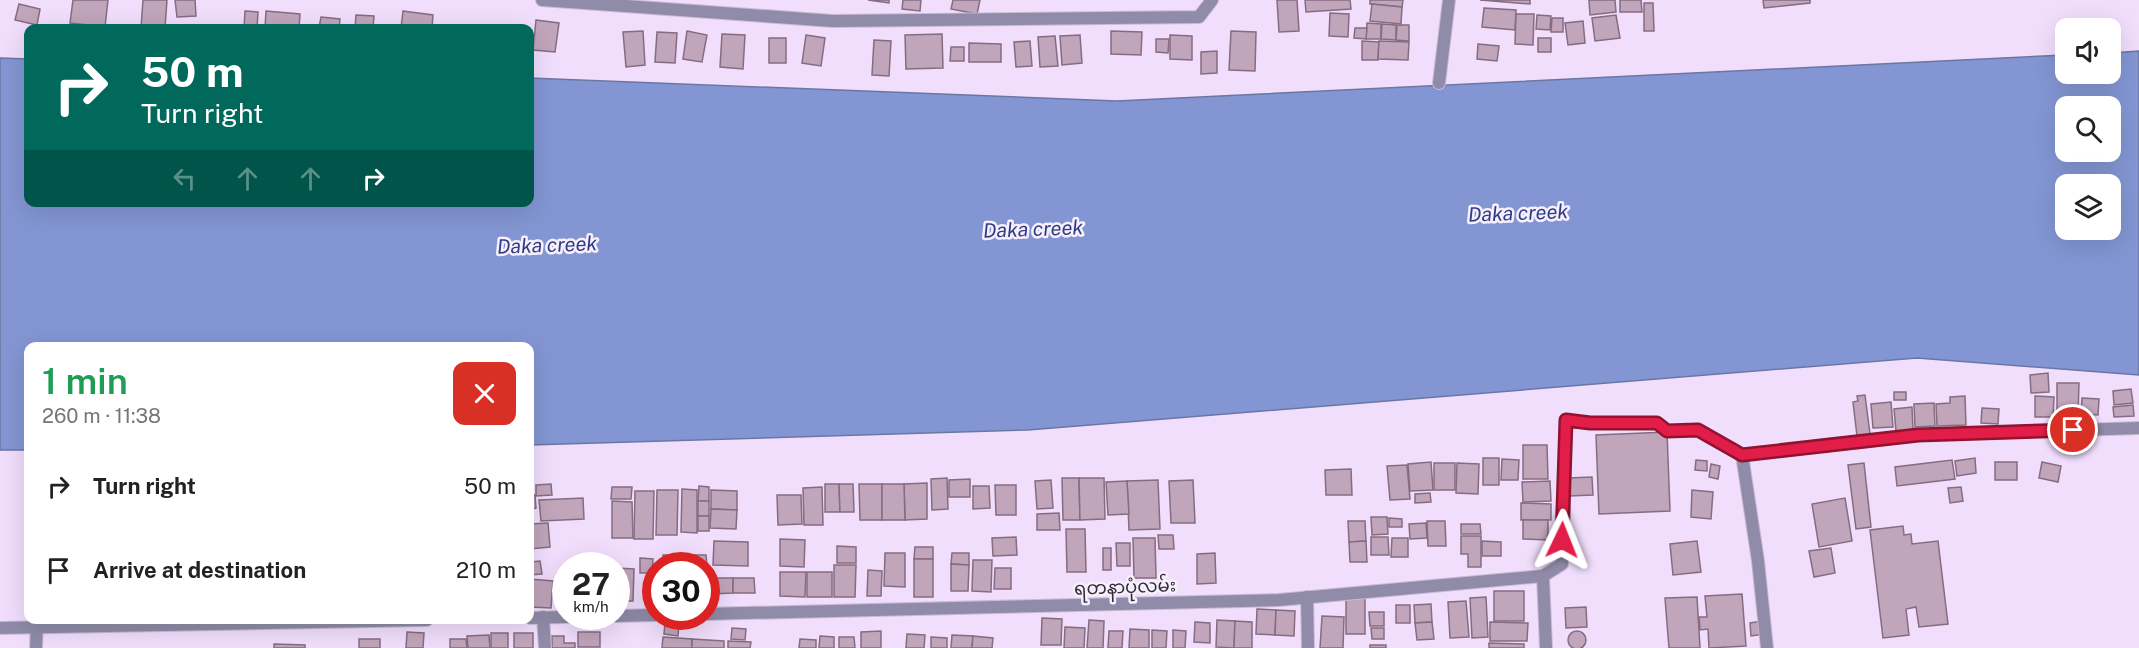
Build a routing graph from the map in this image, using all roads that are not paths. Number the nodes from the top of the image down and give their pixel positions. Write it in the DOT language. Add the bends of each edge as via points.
graph roads {
  1 [pos="542,0"];
  2 [pos="1212,0"];
  3 [pos="1449,0"];
  4 [pos="1439,83"];
  5 [pos="2139,428"];
  6 [pos="1742,455"];
  7 [pos="1543,576"];
  8 [pos="1307,597"];
  9 [pos="720,614"];
  10 [pos="543,617"];
  11 [pos="552,617"];
  12 [pos="534,618"];
  13 [pos="30,624"];
  14 [pos="37,624"];
  15 [pos="0,628"];
  16 [pos="36,648"];
  17 [pos="544,648"];
  18 [pos="1308,648"];
  19 [pos="1546,648"];
  20 [pos="1767,648"];
  1 -- 2 [label="street" via="833,21 1199,17"];
  3 -- 4 [label="street"];
  5 -- 6 [label="street" via="1918,435"];
  6 -- 7 [label="street" via="1698,430 1667,431 1657,423 1566,420 1562,564"];
  6 -- 20 [label="street"];
  7 -- 8 [label="street, ရတနာပုံလမ်း"];
  7 -- 19 [label="street"];
  8 -- 9 [label="street, ရတနာပုံလမ်း"];
  8 -- 18 [label="street"];
  10 -- 11 [label="street"];
  10 -- 12 [label="street"];
  10 -- 17 [label="street"];
  13 -- 15 [label="street"];
  14 -- 16 [label="street"];
}
